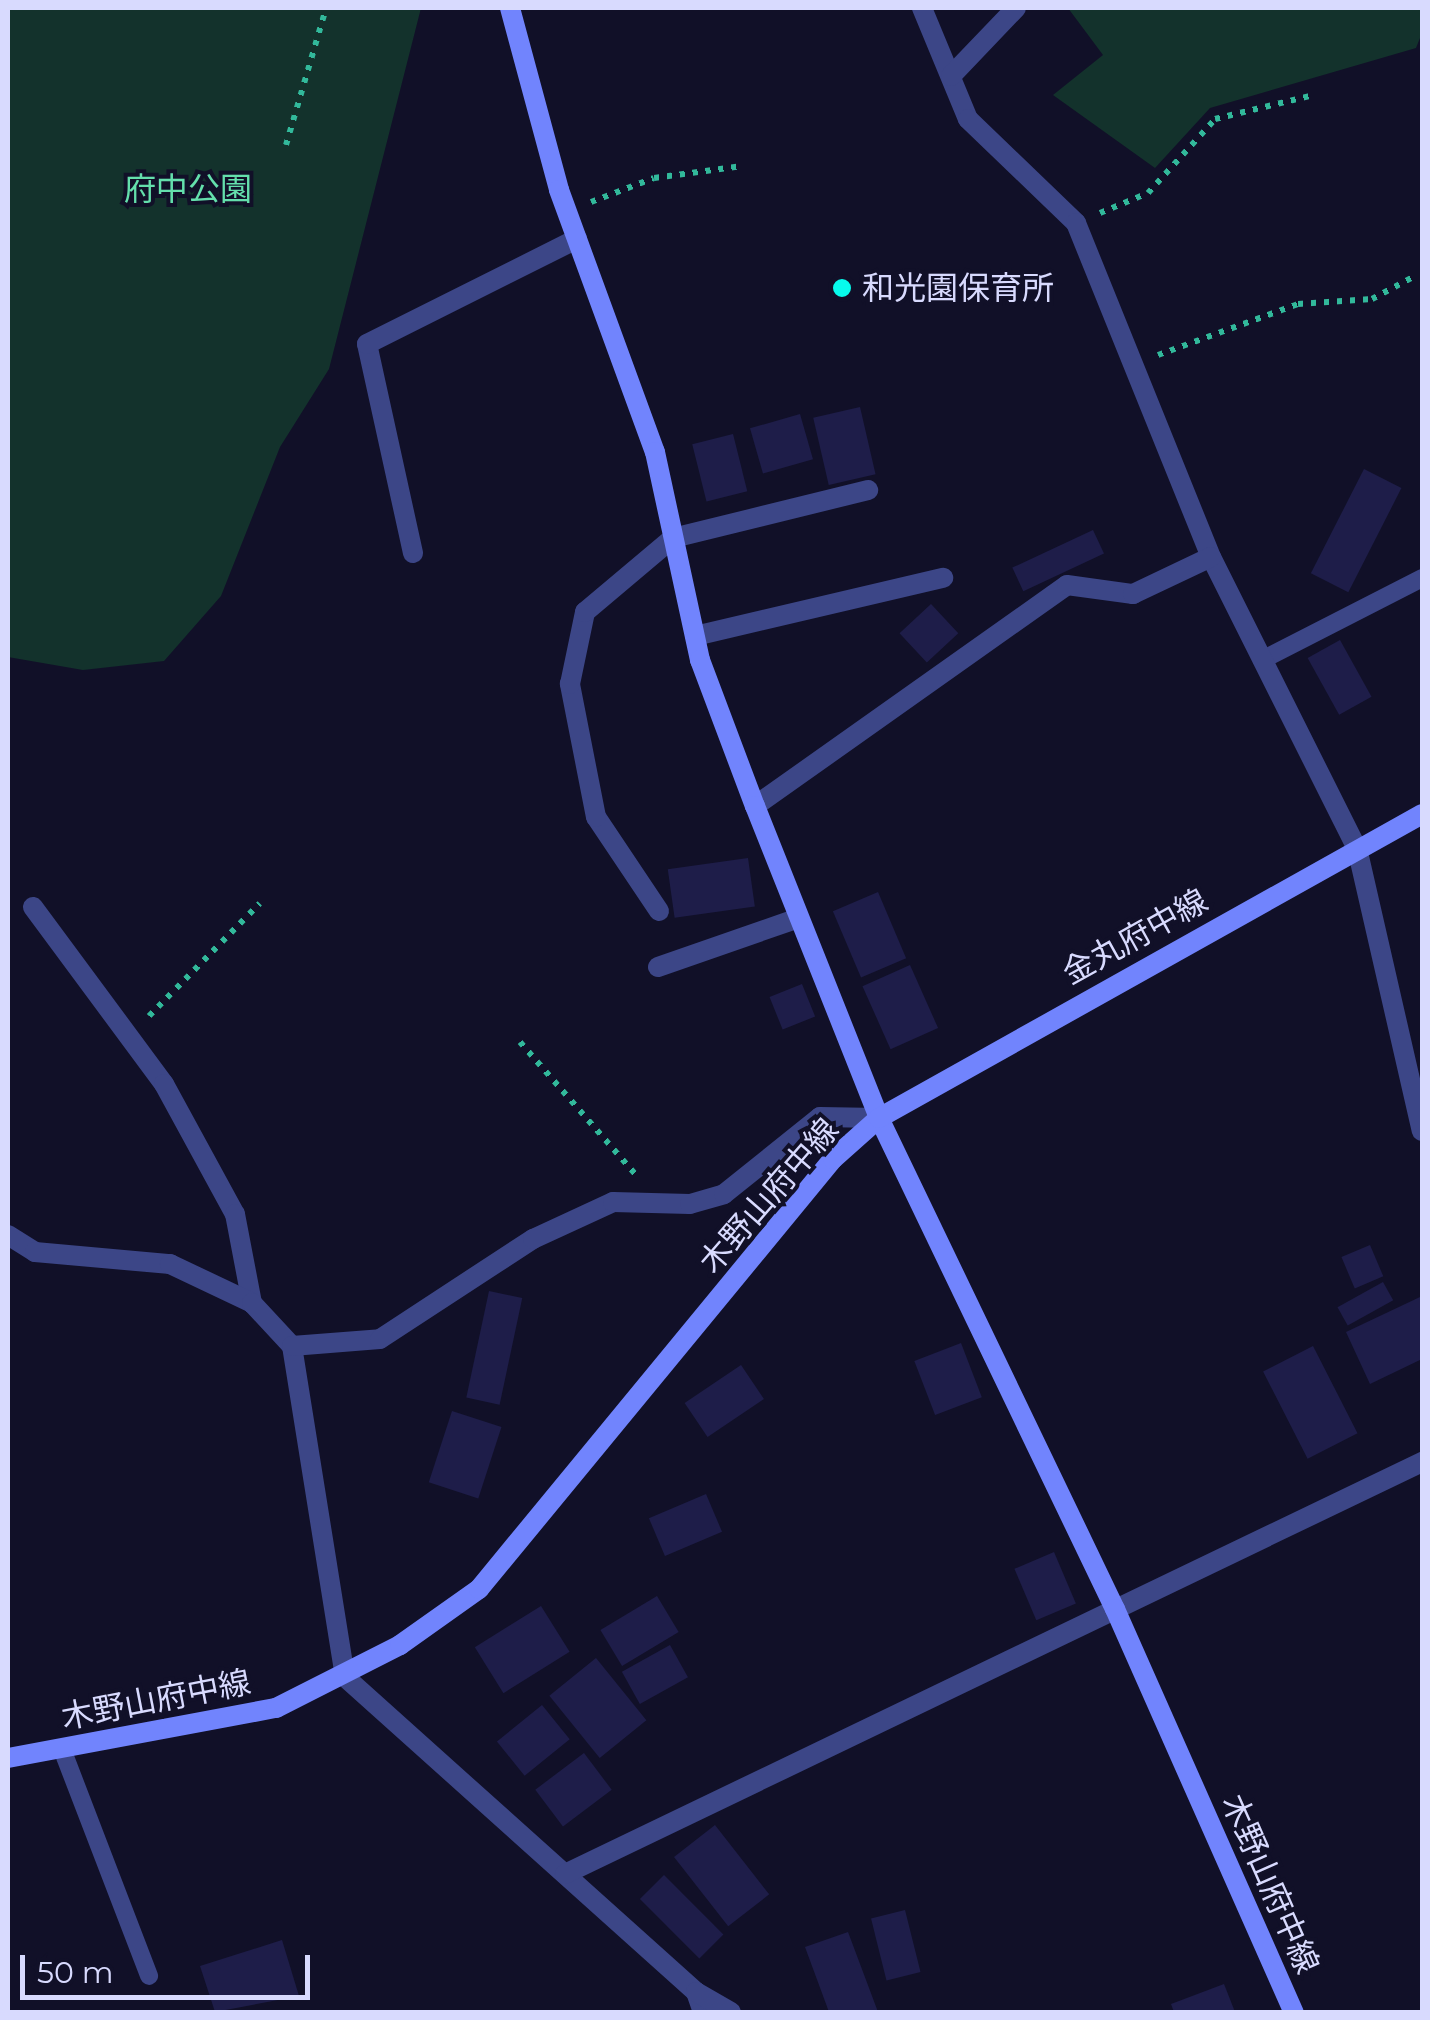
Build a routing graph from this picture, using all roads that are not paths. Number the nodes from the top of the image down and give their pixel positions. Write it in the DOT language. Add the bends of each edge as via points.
graph roads {
  1 [pos="510,8"];
  2 [pos="922,8"];
  3 [pos="1016,8"];
  4 [pos="951,76"];
  5 [pos="577,240"];
  6 [pos="868,490"];
  7 [pos="674,538"];
  8 [pos="413,554"];
  9 [pos="1211,558"];
  10 [pos="943,578"];
  11 [pos="1422,578"];
  12 [pos="696,636"];
  13 [pos="1262,660"];
  14 [pos="755,806"];
  15 [pos="1422,814"];
  16 [pos="1356,848"];
  17 [pos="33,907"];
  18 [pos="659,911"];
  19 [pos="799,918"];
  20 [pos="658,966"];
  21 [pos="879,1118"];
  22 [pos="1422,1131"];
  23 [pos="8,1236"];
  24 [pos="252,1302"];
  25 [pos="292,1346"];
  26 [pos="1422,1462"];
  27 [pos="1115,1609"];
  28 [pos="344,1677"];
  29 [pos="62,1749"];
  30 [pos="8,1758"];
  31 [pos="564,1874"];
  32 [pos="149,1976"];
  33 [pos="696,1992"];
  34 [pos="703,2012"];
  35 [pos="731,2012"];
  36 [pos="1294,2012"];
  1 -- 5 [label="main road"];
  2 -- 4 [label="street"];
  3 -- 4 [label="street"];
  4 -- 9 [label="street" via="968,119 1076,222"];
  5 -- 7 [label="main road" via="654,452"];
  5 -- 8 [label="street" via="367,344"];
  6 -- 7 [label="street"];
  7 -- 12 [label="main road"];
  7 -- 18 [label="street" via="584,612 570,684 596,817"];
  9 -- 13 [label="street"];
  9 -- 14 [label="street" via="1133,594 1066,585"];
  10 -- 12 [label="street"];
  11 -- 13 [label="lane"];
  12 -- 14 [label="main road"];
  13 -- 16 [label="street"];
  14 -- 19 [label="main road"];
  15 -- 16 [label="main road, 金丸府中線"];
  16 -- 21 [label="main road, 金丸府中線"];
  16 -- 22 [label="street"];
  17 -- 24 [label="street" via="129,1040 235,1214"];
  19 -- 20 [label="street"];
  19 -- 21 [label="main road"];
  21 -- 25 [label="street" via="820,1117 724,1194 613,1202 533,1239 380,1339"];
  21 -- 27 [label="main road, 木野山府中線"];
  21 -- 28 [label="main road, 木野山府中線" via="833,1158 480,1590"];
  23 -- 24 [label="street" via="35,1252 170,1264"];
  24 -- 25 [label="street"];
  25 -- 28 [label="street"];
  26 -- 27 [label="street"];
  27 -- 31 [label="street"];
  27 -- 36 [label="main road, 木野山府中線"];
  28 -- 29 [label="main road, 木野山府中線" via="276,1708"];
  28 -- 31 [label="street"];
  29 -- 30 [label="main road, 木野山府中線"];
  29 -- 32 [label="lane"];
  31 -- 33 [label="street"];
  33 -- 34 [label="street"];
  33 -- 35 [label="street"];
}
